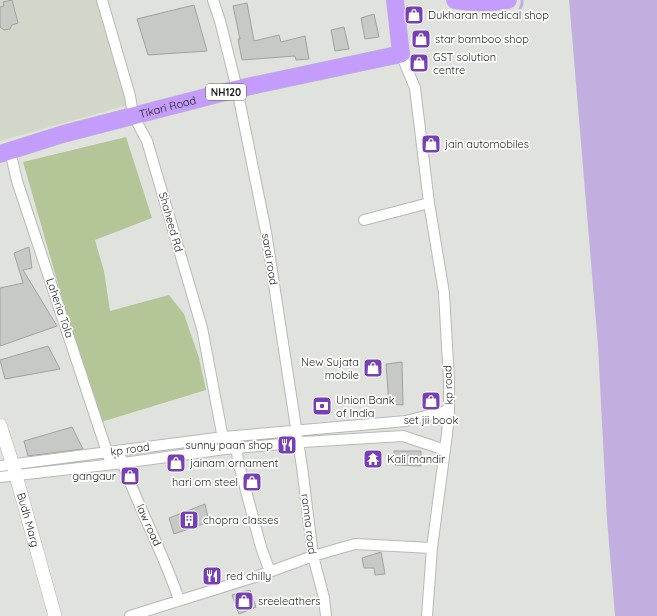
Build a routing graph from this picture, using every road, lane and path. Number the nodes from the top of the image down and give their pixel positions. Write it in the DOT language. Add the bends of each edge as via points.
graph roads {
  1 [pos="102,0"];
  2 [pos="213,0"];
  3 [pos="395,0"];
  4 [pos="455,0"];
  5 [pos="501,1"];
  6 [pos="401,54"];
  7 [pos="236,89"];
  8 [pos="134,115"];
  9 [pos="5,153"];
  10 [pos="429,203"];
  11 [pos="364,220"];
  12 [pos="449,410"];
  13 [pos="0,425"];
  14 [pos="297,431"];
  15 [pos="236,436"];
  16 [pos="224,437"];
  17 [pos="298,442"];
  18 [pos="237,448"];
  19 [pos="225,449"];
  20 [pos="445,450"];
  21 [pos="113,451"];
  22 [pos="123,463"];
  23 [pos="111,465"];
  24 [pos="10,469"];
  25 [pos="0,477"];
  26 [pos="432,548"];
  27 [pos="313,556"];
  28 [pos="270,572"];
  29 [pos="180,600"];
  30 [pos="56,616"];
  31 [pos="130,616"];
  32 [pos="326,616"];
  33 [pos="427,616"];
  1 -- 8 [label="street, Shaheed Rd"];
  2 -- 7 [label="street, sarai road"];
  3 -- 6 [label="highway"];
  4 -- 5 [label="highway" via="474,3"];
  6 -- 7 [label="highway, Tikari Road / NH120"];
  6 -- 10 [label="street, kp road" via="415,88"];
  7 -- 8 [label="highway, Tikari Road / NH120"];
  7 -- 14 [label="street, sarai road" via="266,232"];
  8 -- 9 [label="highway, Tikari Road / NH120"];
  8 -- 16 [label="street, Shaheed Rd" via="147,141 202,328"];
  9 -- 21 [label="street, Laheria Tola"];
  10 -- 11 [label="street"];
  10 -- 12 [label="street, kp road" via="444,293"];
  12 -- 14 [label="street, kp road" via="406,421"];
  12 -- 20 [label="street"];
  13 -- 24 [label="street, Budh Marg"];
  14 -- 15 [label="street, kp road"];
  14 -- 17 [label="street, ramna road"];
  15 -- 16 [label="street, kp road"];
  15 -- 18 [label="street"];
  16 -- 19 [label="street, Shaheed Rd"];
  16 -- 21 [label="street, kp road"];
  17 -- 18 [label="street, kp road"];
  17 -- 20 [label="street, kp road" via="403,436"];
  17 -- 27 [label="street, ramna road"];
  18 -- 19 [label="street, kp road"];
  18 -- 28 [label="street" via="238,461"];
  19 -- 22 [label="street, kp road"];
  20 -- 26 [label="street"];
  21 -- 22 [label="street, law road"];
  21 -- 23 [label="street, Laheria Tola"];
  21 -- 24 [label="street, kp road"];
  22 -- 23 [label="street, kp road"];
  22 -- 29 [label="street, law road"];
  23 -- 24 [label="street, kp road"];
  24 -- 25 [label="street, kp road"];
  24 -- 30 [label="street, Budh Marg"];
  26 -- 27 [label="street" via="355,544"];
  26 -- 33 [label="street"];
  27 -- 28 [label="street"];
  27 -- 32 [label="street, ramna road"];
  28 -- 29 [label="street"];
  29 -- 31 [label="street"];
}
